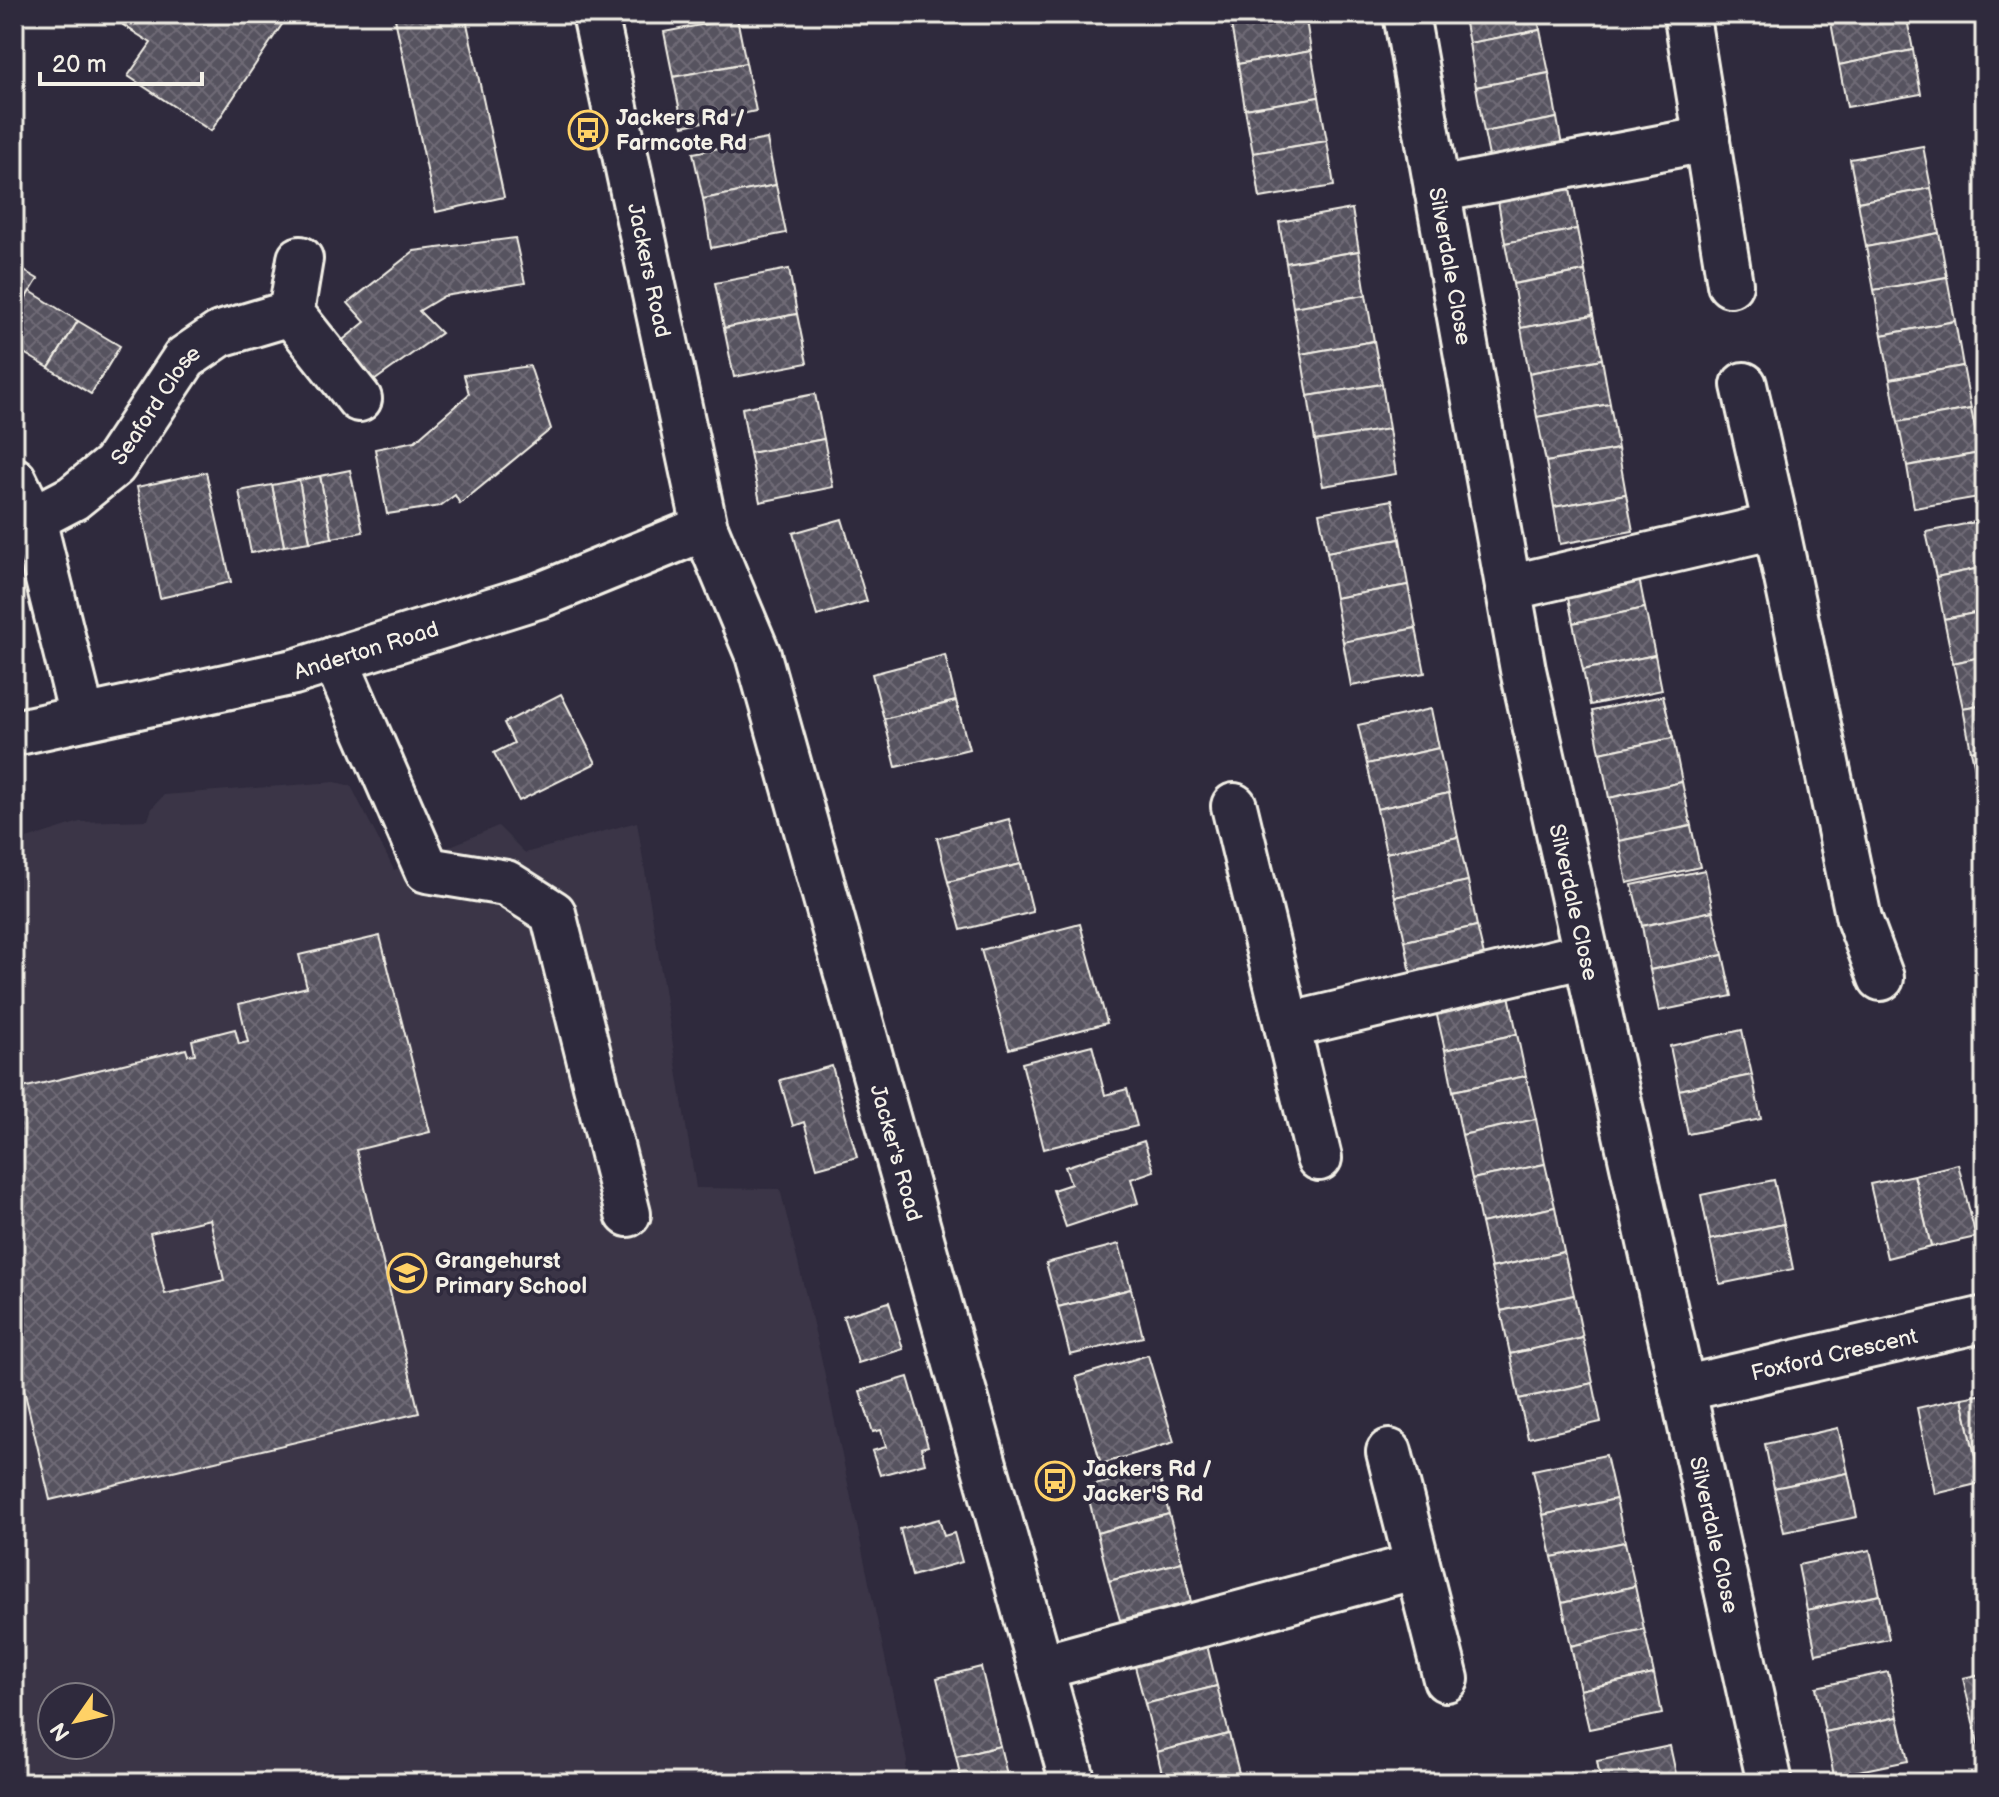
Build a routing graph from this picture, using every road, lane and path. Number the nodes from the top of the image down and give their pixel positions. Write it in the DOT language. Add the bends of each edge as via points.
graph roads {
  1 [pos="595,14"];
  2 [pos="1406,14"];
  3 [pos="1687,17"];
  4 [pos="1707,139"];
  5 [pos="1437,190"];
  6 [pos="300,259"];
  7 [pos="1730,284"];
  8 [pos="291,313"];
  9 [pos="1744,385"];
  10 [pos="359,399"];
  11 [pos="14,480"];
  12 [pos="33,519"];
  13 [pos="1776,526"];
  14 [pos="705,528"];
  15 [pos="1508,588"];
  16 [pos="335,659"];
  17 [pos="82,716"];
  18 [pos="14,733"];
  19 [pos="1234,806"];
  20 [pos="1586,955"];
  21 [pos="1881,978"];
  22 [pos="1287,1026"];
  23 [pos="1319,1158"];
  24 [pos="628,1214"];
  25 [pos="1985,1319"];
  26 [pos="1682,1389"];
  27 [pos="1389,1452"];
  28 [pos="1417,1566"];
  29 [pos="1042,1667"];
  30 [pos="1446,1679"];
  31 [pos="1073,1783"];
  32 [pos="1770,1783"];
  1 -- 14 [label="street, Jackers Road"];
  2 -- 5 [label="street, Silverdale Close"];
  3 -- 4 [label="street"];
  4 -- 5 [label="street"];
  4 -- 7 [label="street"];
  5 -- 15 [label="street, Silverdale Close"];
  6 -- 8 [label="street"];
  8 -- 10 [label="street"];
  8 -- 12 [label="street, Seaford Close" via="220,334 185,358 114,465 73,498"];
  9 -- 13 [label="street"];
  11 -- 12 [label="street"];
  12 -- 17 [label="street"];
  13 -- 15 [label="street"];
  13 -- 21 [label="street" via="1859,919"];
  14 -- 16 [label="street, Anderton Road" via="541,595"];
  14 -- 29 [label="street, Jacker's Road" via="758,655"];
  15 -- 20 [label="street, Silverdale Close"];
  16 -- 17 [label="street, Anderton Road"];
  16 -- 24 [label="street" via="427,870 506,883 553,913"];
  17 -- 18 [label="street, Anderton Road"];
  19 -- 22 [label="street"];
  20 -- 22 [label="street"];
  20 -- 26 [label="street, Silverdale Close"];
  22 -- 23 [label="street"];
  25 -- 26 [label="street, Foxford Crescent"];
  26 -- 32 [label="street, Silverdale Close"];
  27 -- 28 [label="street"];
  28 -- 29 [label="street"];
  28 -- 30 [label="street"];
  29 -- 31 [label="street, Jacker's Road"];
}
